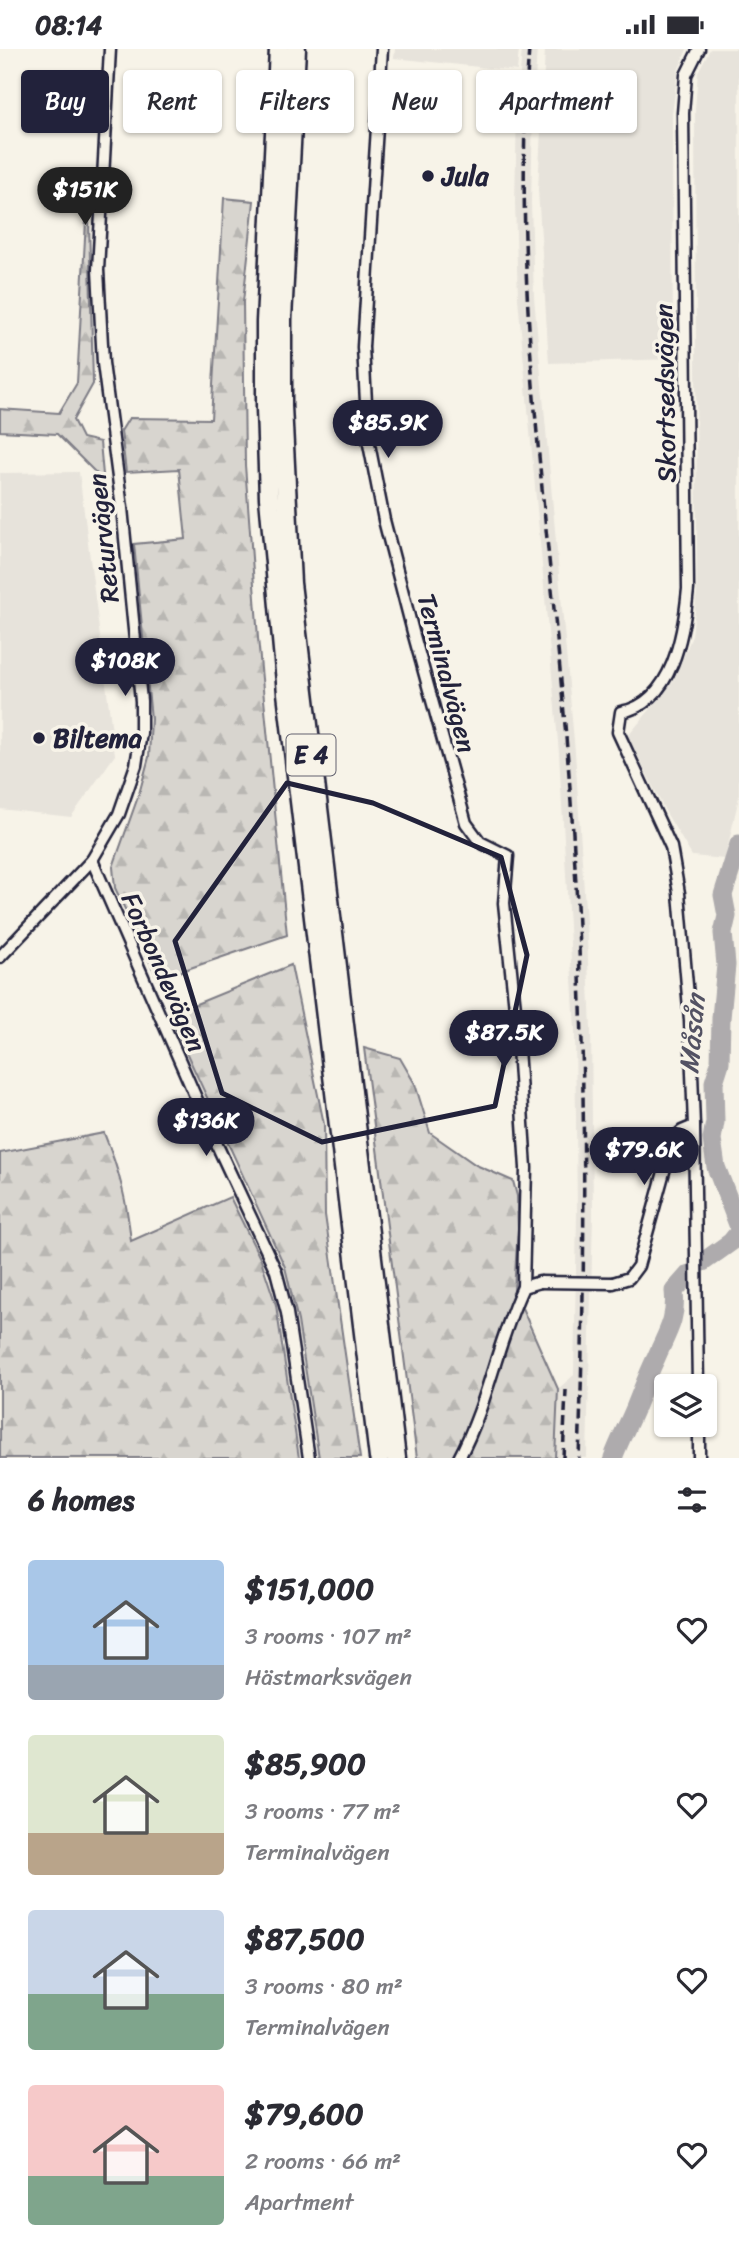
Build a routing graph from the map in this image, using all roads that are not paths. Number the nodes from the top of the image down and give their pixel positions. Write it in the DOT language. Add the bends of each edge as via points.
graph roads {
  1 [pos="110,49"];
  2 [pos="279,49"];
  3 [pos="296,49"];
  4 [pos="382,49"];
  5 [pos="699,49"];
  6 [pos="92,860"];
  7 [pos="0,957"];
  8 [pos="694,1126"];
  9 [pos="523,1287"];
  10 [pos="698,1374"];
  11 [pos="698,1437"];
  12 [pos="309,1458"];
  13 [pos="379,1458"];
  14 [pos="396,1458"];
  15 [pos="459,1458"];
  16 [pos="699,1458"];
  1 -- 6 [label="street, Returvägen" via="98,307 122,508 141,733 127,795"];
  2 -- 13 [label="highway, E 4" via="266,322 269,498 287,693"];
  3 -- 14 [label="highway, E 4" via="282,319 291,583"];
  4 -- 9 [label="street, Terminalvägen" via="363,347 368,439 384,520 467,823 480,842 508,856 504,903 526,1168"];
  5 -- 8 [label="street, Skortsedsvägen" via="686,75 683,113 685,623 670,669 645,702 621,712 618,732 671,847 690,1020"];
  6 -- 7 [label="street, Returvägen"];
  6 -- 12 [label="street, Forbondevägen" via="209,1130 276,1271 287,1313"];
  8 -- 9 [label="street, bridge" via="673,1139 638,1266 629,1278 613,1283 540,1282"];
  8 -- 10 [label="street"];
  9 -- 15 [label="street" via="473,1432"];
  11 -- 16 [label="street"];
}
